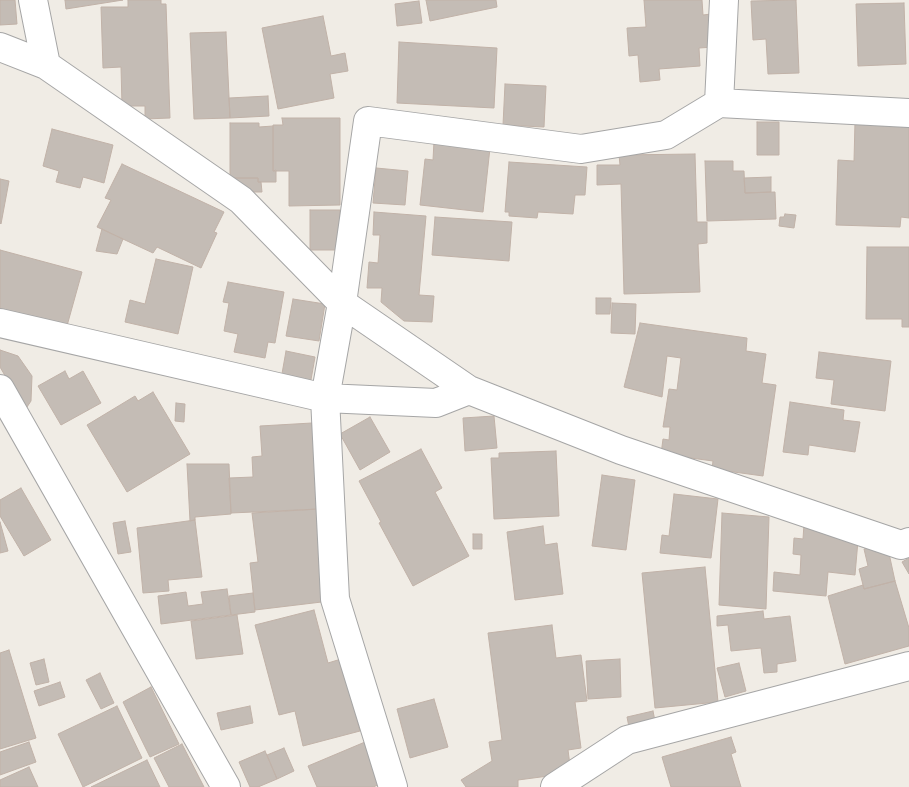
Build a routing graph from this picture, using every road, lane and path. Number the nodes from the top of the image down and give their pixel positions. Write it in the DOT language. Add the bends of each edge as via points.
graph roads {
  1 [pos="33,0"];
  2 [pos="724,0"];
  3 [pos="0,47"];
  4 [pos="46,65"];
  5 [pos="718,103"];
  6 [pos="909,114"];
  7 [pos="342,303"];
  8 [pos="0,323"];
  9 [pos="0,389"];
  10 [pos="469,390"];
  11 [pos="325,398"];
  12 [pos="909,542"];
  13 [pos="909,666"];
  14 [pos="226,787"];
  15 [pos="393,787"];
  16 [pos="555,787"];
  1 -- 4 [label="street"];
  2 -- 5 [label="street"];
  3 -- 4 [label="street"];
  4 -- 7 [label="street" via="241,200"];
  5 -- 6 [label="street"];
  5 -- 7 [label="street" via="666,135 581,149 368,121"];
  7 -- 10 [label="street"];
  7 -- 11 [label="street"];
  8 -- 11 [label="street"];
  9 -- 14 [label="street"];
  10 -- 11 [label="street" via="436,403"];
  10 -- 12 [label="street" via="630,453 901,545"];
  11 -- 15 [label="street" via="335,599"];
  13 -- 16 [label="street" via="627,740"];
}
